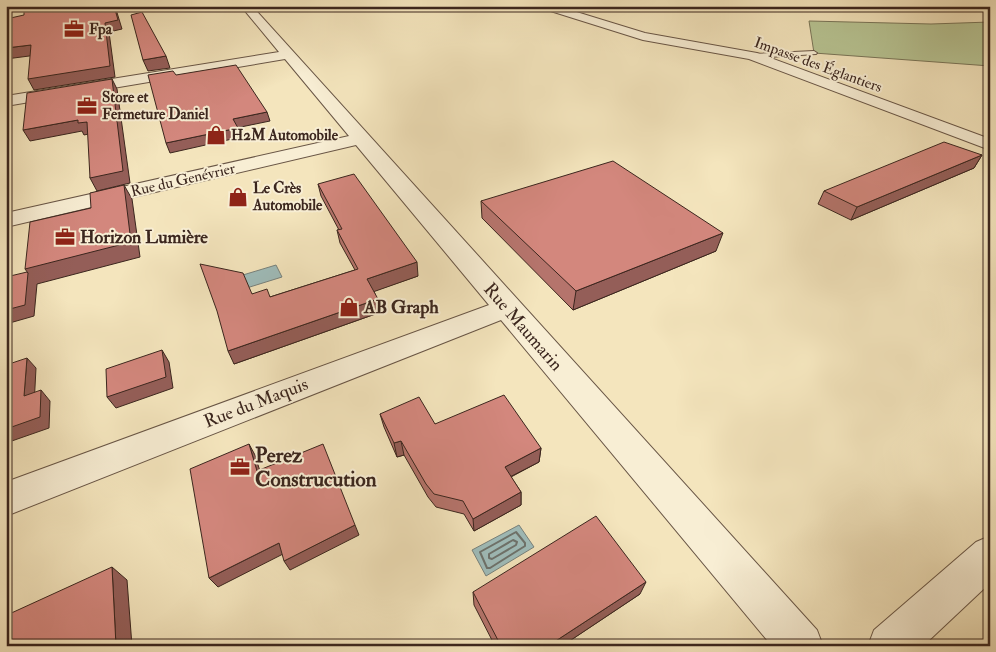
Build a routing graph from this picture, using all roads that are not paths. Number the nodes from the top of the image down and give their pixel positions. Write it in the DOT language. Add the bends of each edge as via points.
graph roads {
  1 [pos="246,6"];
  2 [pos="545,6"];
  3 [pos="814,53"];
  4 [pos="287,55"];
  5 [pos="752,56"];
  6 [pos="6,101"];
  7 [pos="360,139"];
  8 [pos="990,145"];
  9 [pos="6,220"];
  10 [pos="506,308"];
  11 [pos="6,499"];
  12 [pos="990,556"];
  13 [pos="801,646"];
  14 [pos="890,646"];
  1 -- 4 [label="street, Rue Maumarin"];
  2 -- 5 [label="street, Impasse des Églantiers" via="643,36"];
  3 -- 5 [label="lane"];
  4 -- 6 [label="street"];
  4 -- 7 [label="street, Rue Maumarin"];
  5 -- 8 [label="street, Impasse des Églantiers"];
  7 -- 9 [label="street, Rue du Genévrier"];
  7 -- 10 [label="street, Rue Maumarin"];
  10 -- 11 [label="street, Rue du Maquis"];
  10 -- 13 [label="street, Rue Maumarin"];
  12 -- 14 [label="street"];
}
